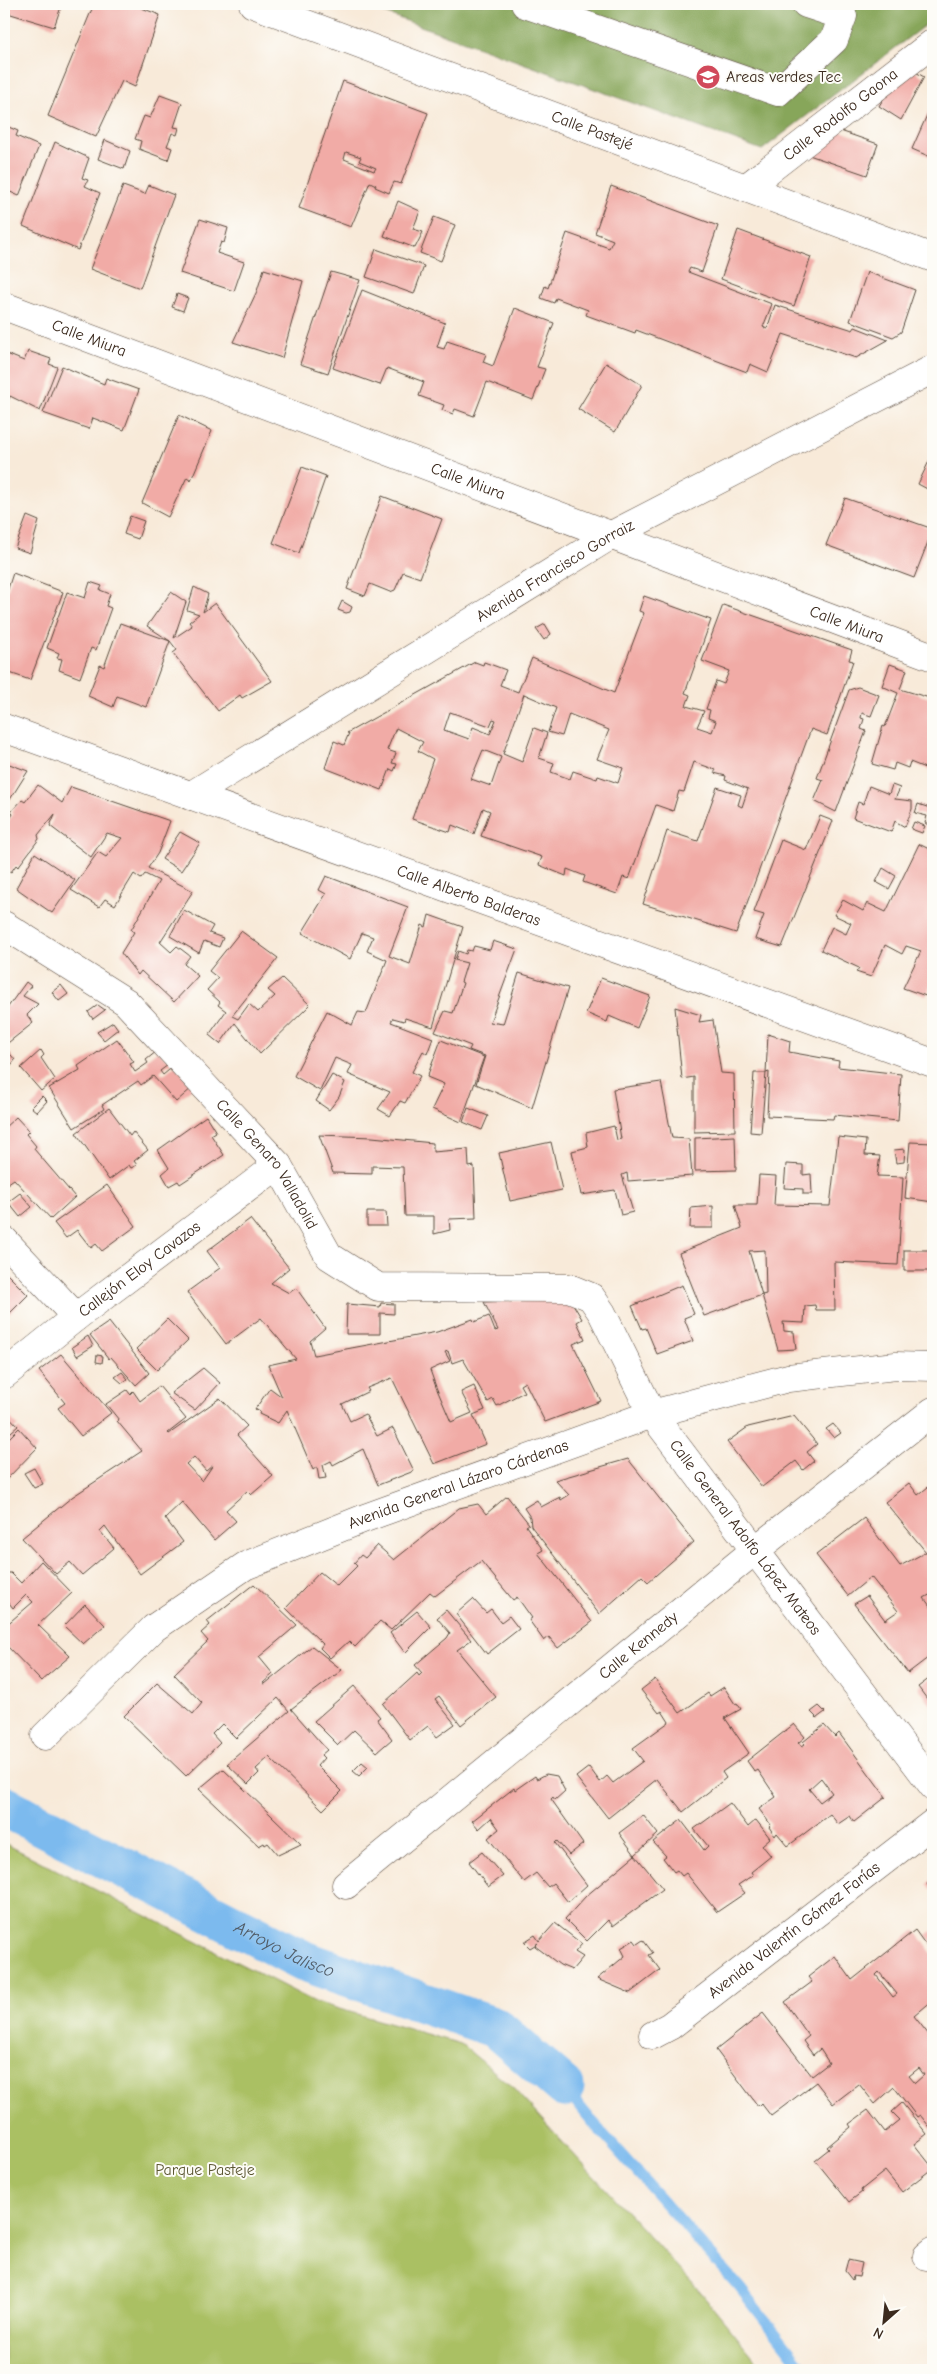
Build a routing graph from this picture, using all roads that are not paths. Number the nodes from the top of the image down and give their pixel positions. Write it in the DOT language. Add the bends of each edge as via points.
graph roads {
  1 [pos="253,4"];
  2 [pos="525,4"];
  3 [pos="806,4"];
  4 [pos="933,43"];
  5 [pos="747,187"];
  6 [pos="933,258"];
  7 [pos="4,306"];
  8 [pos="933,369"];
  9 [pos="610,536"];
  10 [pos="933,657"];
  11 [pos="4,728"];
  12 [pos="190,796"];
  13 [pos="4,925"];
  14 [pos="933,1063"];
  15 [pos="278,1166"];
  16 [pos="4,1240"];
  17 [pos="569,1288"];
  18 [pos="76,1317"];
  19 [pos="933,1367"];
  20 [pos="4,1375"];
  21 [pos="933,1411"];
  22 [pos="652,1414"];
  23 [pos="754,1551"];
  24 [pos="45,1736"];
  25 [pos="933,1786"];
  26 [pos="933,1823"];
  27 [pos="346,1885"];
  28 [pos="653,2035"];
  1 -- 5 [label="street, Calle Pastejé"];
  2 -- 3 [label="street" via="778,92 834,40 843,16"];
  4 -- 5 [label="street, Calle Rodolfo Gaona"];
  5 -- 6 [label="street, Calle Pastejé"];
  7 -- 9 [label="street, Calle Miura"];
  8 -- 9 [label="street, Avenida Francisco Gorraiz"];
  9 -- 10 [label="street, Calle Miura"];
  9 -- 12 [label="street, Avenida Francisco Gorraiz"];
  11 -- 12 [label="street, Calle Alberto Balderas"];
  12 -- 14 [label="street, Calle Alberto Balderas"];
  13 -- 15 [label="street, Calle Genaro Valladolid" via="126,1002"];
  15 -- 17 [label="street, Calle Genaro Valladolid" via="329,1256 378,1287"];
  15 -- 18 [label="street, Callejón Eloy Cavazos"];
  16 -- 18 [label="street"];
  17 -- 22 [label="street, Calle General Adolfo López Mateos" via="591,1297 602,1313"];
  18 -- 20 [label="street, Callejón Eloy Cavazos"];
  19 -- 22 [label="street, Avenida General Lázaro Cárdenas" via="896,1366 788,1378"];
  21 -- 23 [label="street, Calle Kennedy"];
  22 -- 23 [label="street, Calle General Adolfo López Mateos"];
  22 -- 24 [label="street, Avenida General Lázaro Cárdenas" via="365,1518 244,1566 154,1628"];
  23 -- 25 [label="street, Calle General Adolfo López Mateos"];
  23 -- 27 [label="street, Calle Kennedy"];
  26 -- 28 [label="street, Avenida Valentín Gómez Farías" via="670,2026"];
}
